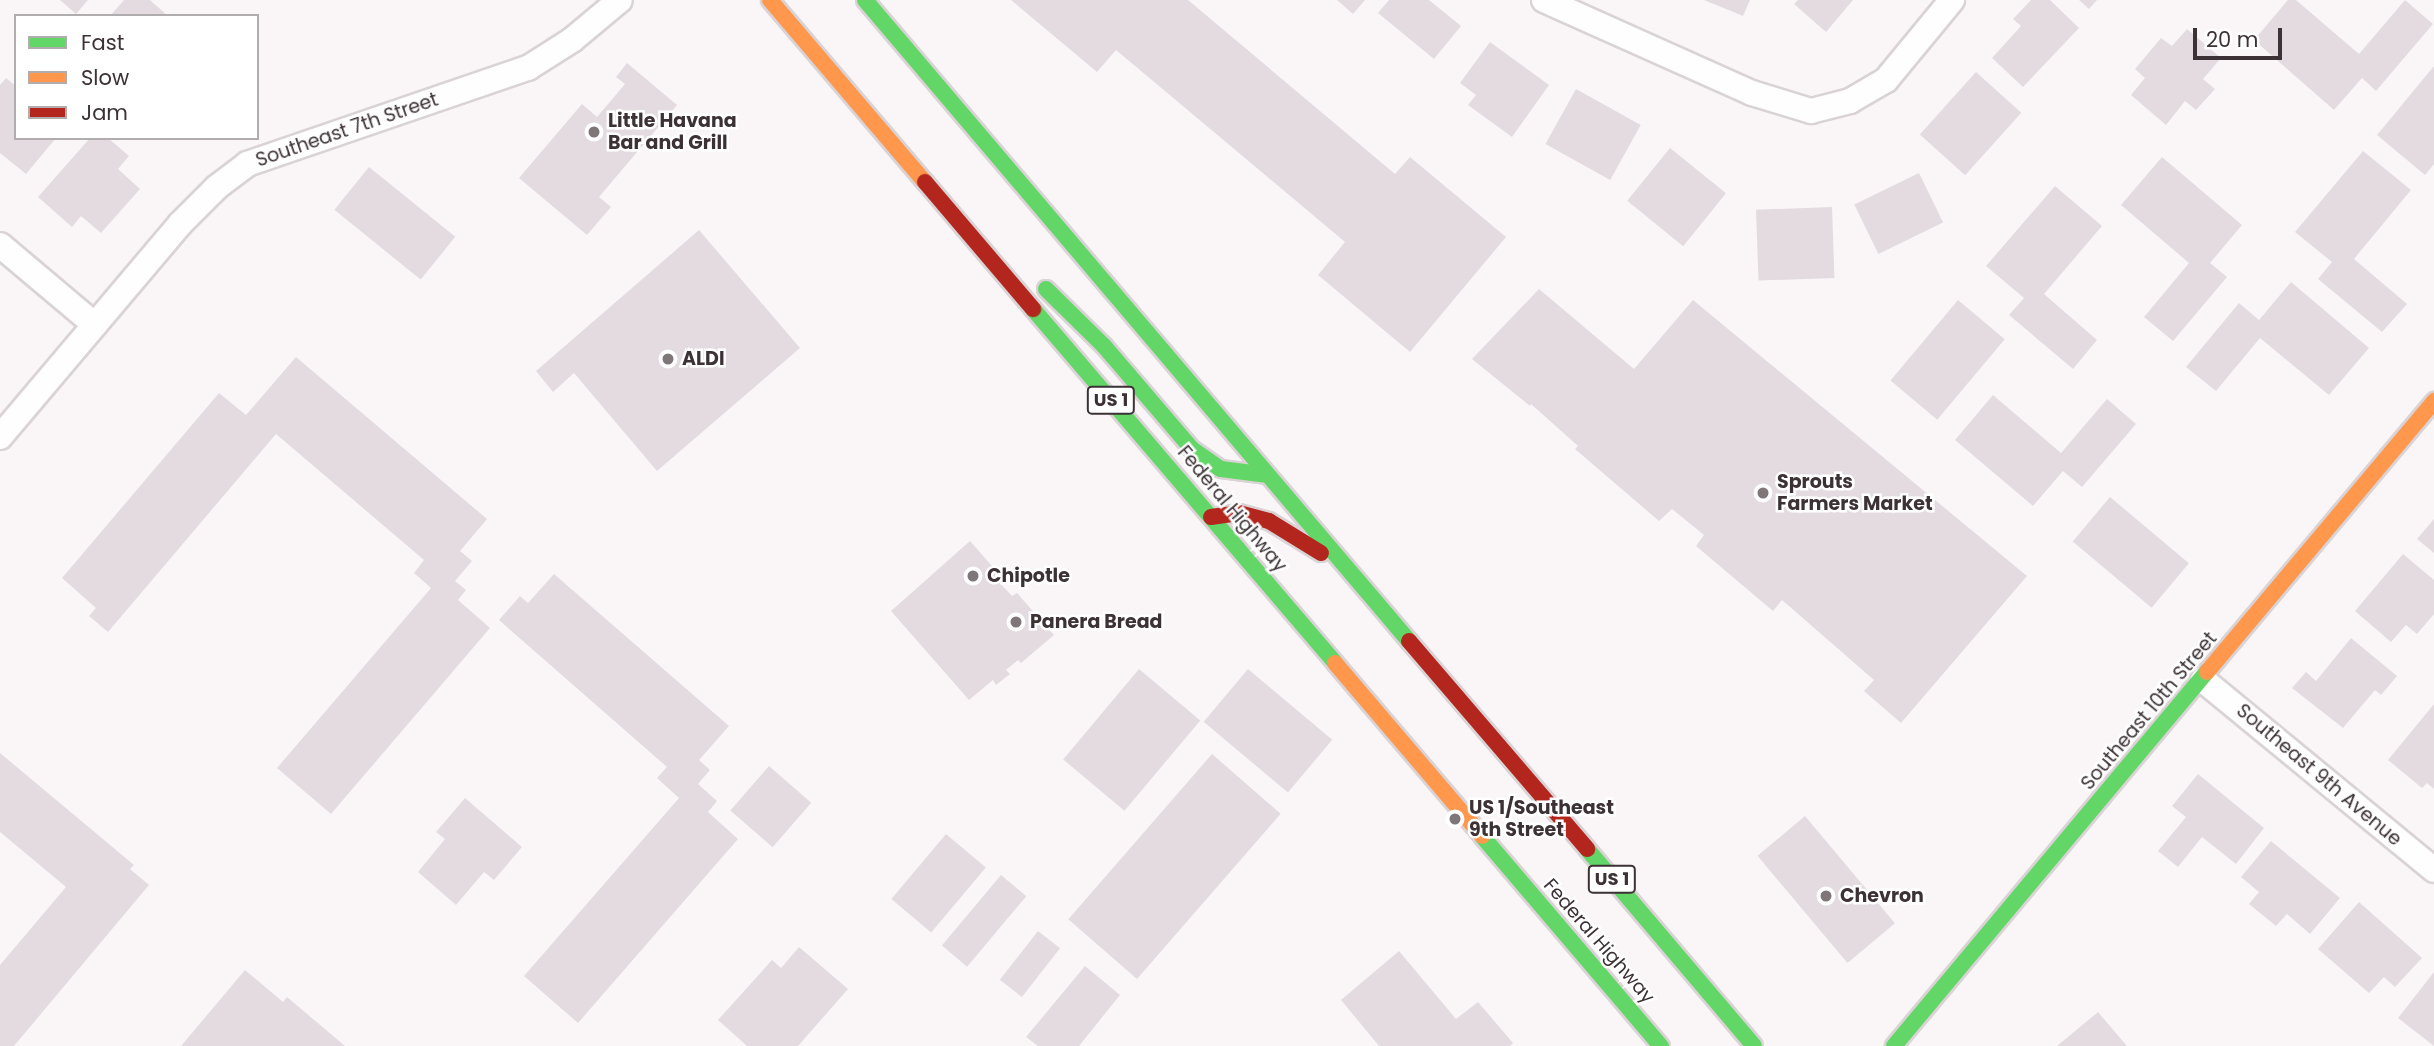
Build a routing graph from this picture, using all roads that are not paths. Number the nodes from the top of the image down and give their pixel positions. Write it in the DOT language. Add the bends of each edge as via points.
graph roads {
  1 [pos="620,0"];
  2 [pos="770,0"];
  3 [pos="864,0"];
  4 [pos="1544,0"];
  5 [pos="1952,0"];
  6 [pos="0,245"];
  7 [pos="1007,278"];
  8 [pos="95,325"];
  9 [pos="2434,401"];
  10 [pos="0,437"];
  11 [pos="1268,475"];
  12 [pos="1211,517"];
  13 [pos="1350,570"];
  14 [pos="2203,680"];
  15 [pos="2434,870"];
  16 [pos="1661,1046"];
  17 [pos="1754,1046"];
  18 [pos="1894,1046"];
  1 -- 8 [label="street, Southeast 7th Street" via="572,40 528,68 247,164 180,224"];
  2 -- 7 [label="main road, Federal Highway / US 1"];
  3 -- 11 [label="main road, US 1"];
  4 -- 5 [label="street" via="1752,93 1811,111 1850,101 1886,80"];
  6 -- 8 [label="street"];
  7 -- 11 [label="main road" via="1040,284 1104,346 1192,450 1221,469"];
  7 -- 12 [label="main road, Federal Highway / US 1"];
  8 -- 10 [label="street, Southeast 7th Street"];
  9 -- 14 [label="main road, Southeast 10th Street"];
  11 -- 13 [label="main road, US 1"];
  12 -- 13 [label="main road" via="1239,513 1269,522"];
  12 -- 16 [label="main road, Federal Highway / US 1"];
  13 -- 17 [label="main road, US 1"];
  14 -- 15 [label="street, Southeast 9th Avenue"];
  14 -- 18 [label="main road, Southeast 10th Street"];
}
